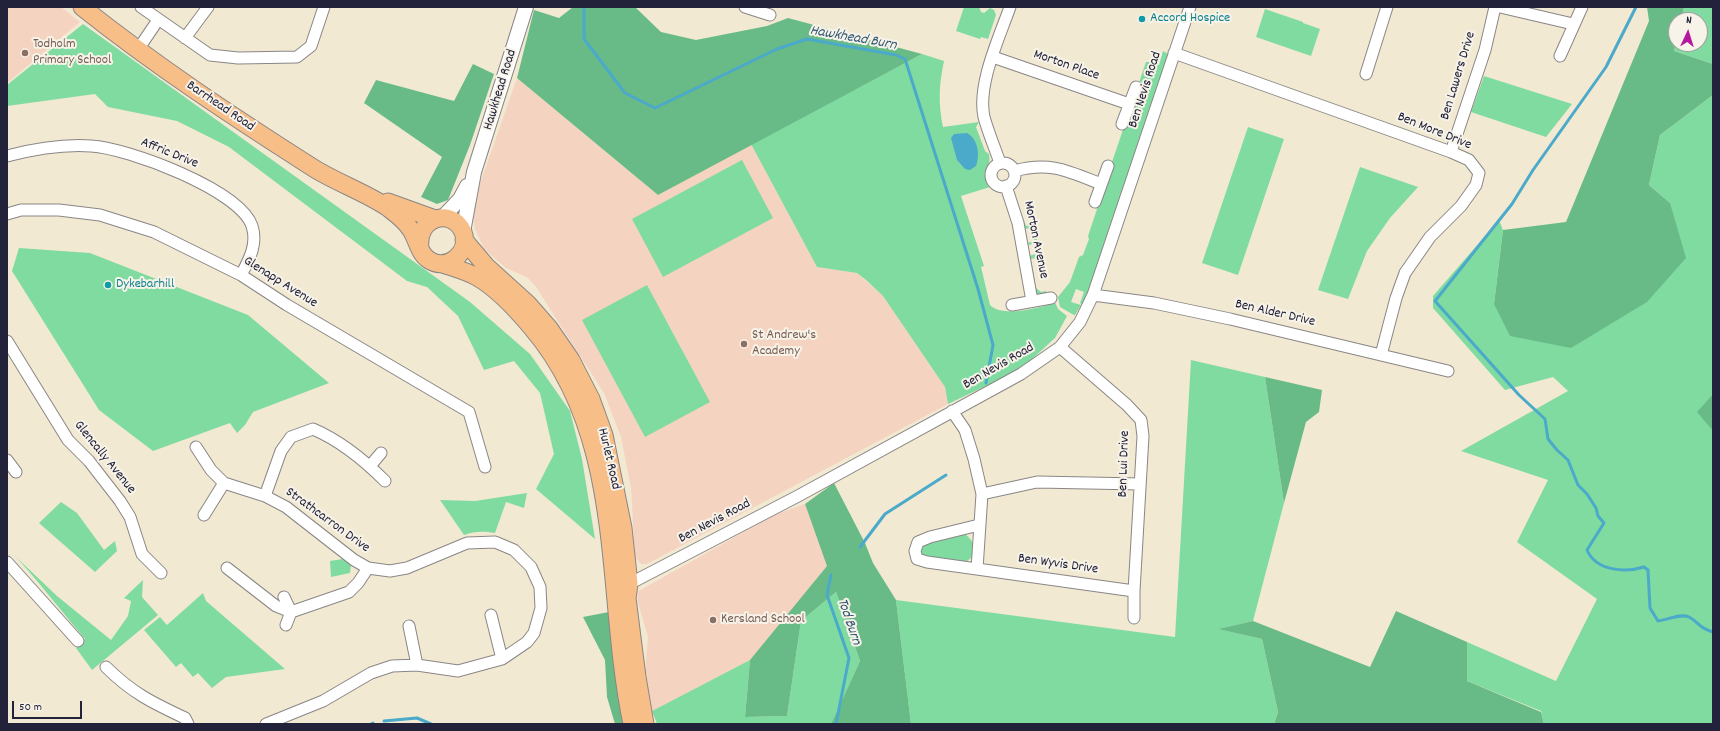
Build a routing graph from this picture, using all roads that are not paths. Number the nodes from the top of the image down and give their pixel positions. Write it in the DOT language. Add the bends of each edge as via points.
graph roads {
  1 [pos="82,7"];
  2 [pos="141,7"];
  3 [pos="208,7"];
  4 [pos="324,7"];
  5 [pos="526,7"];
  6 [pos="745,7"];
  7 [pos="1010,7"];
  8 [pos="1190,7"];
  9 [pos="1387,7"];
  10 [pos="1494,7"];
  11 [pos="1500,7"];
  12 [pos="1582,7"];
  13 [pos="770,15"];
  14 [pos="158,20"];
  15 [pos="1573,24"];
  16 [pos="185,38"];
  17 [pos="137,51"];
  18 [pos="1174,53"];
  19 [pos="1560,56"];
  20 [pos="993,57"];
  21 [pos="1366,74"];
  22 [pos="1136,87"];
  23 [pos="1129,104"];
  24 [pos="1122,124"];
  25 [pos="1451,152"];
  26 [pos="7,156"];
  27 [pos="1000,163"];
  28 [pos="1108,166"];
  29 [pos="1014,171"];
  30 [pos="474,172"];
  31 [pos="1101,184"];
  32 [pos="1006,186"];
  33 [pos="365,194"];
  34 [pos="1095,202"];
  35 [pos="7,214"];
  36 [pos="438,219"];
  37 [pos="464,236"];
  38 [pos="420,248"];
  39 [pos="443,264"];
  40 [pos="241,275"];
  41 [pos="1093,295"];
  42 [pos="1051,298"];
  43 [pos="1032,301"];
  44 [pos="1012,305"];
  45 [pos="7,341"];
  46 [pos="1060,347"];
  47 [pos="1381,355"];
  48 [pos="1448,371"];
  49 [pos="952,411"];
  50 [pos="196,447"];
  51 [pos="381,453"];
  52 [pos="7,460"];
  53 [pos="370,466"];
  54 [pos="485,466"];
  55 [pos="16,472"];
  56 [pos="385,481"];
  57 [pos="224,483"];
  58 [pos="1140,484"];
  59 [pos="982,494"];
  60 [pos="265,496"];
  61 [pos="204,515"];
  62 [pos="979,525"];
  63 [pos="7,562"];
  64 [pos="227,568"];
  65 [pos="368,568"];
  66 [pos="977,569"];
  67 [pos="161,573"];
  68 [pos="629,584"];
  69 [pos="1134,590"];
  70 [pos="284,597"];
  71 [pos="291,612"];
  72 [pos="491,615"];
  73 [pos="1134,618"];
  74 [pos="286,625"];
  75 [pos="409,626"];
  76 [pos="78,641"];
  77 [pos="502,659"];
  78 [pos="417,665"];
  79 [pos="106,667"];
  80 [pos="188,724"];
  81 [pos="266,724"];
  82 [pos="632,724"];
  83 [pos="645,724"];
  1 -- 17 [label="main road, Barrhead Road"];
  2 -- 14 [label="street"];
  3 -- 16 [label="street"];
  4 -- 16 [label="street" via="310,46 297,57 238,58 210,55"];
  5 -- 30 [label="street, Hawkhead Road"];
  6 -- 13 [label="street"];
  7 -- 20 [label="street"];
  8 -- 18 [label="street, Ben Nevis Road"];
  9 -- 21 [label="street"];
  10 -- 25 [label="street, Ben Lawers Drive" via="1485,50"];
  11 -- 15 [label="street"];
  12 -- 15 [label="street"];
  14 -- 16 [label="street"];
  14 -- 17 [label="street"];
  15 -- 19 [label="street"];
  17 -- 33 [label="main road, Barrhead Road" via="311,166"];
  18 -- 25 [label="street, Ben More Drive"];
  18 -- 41 [label="street, Ben Nevis Road"];
  20 -- 23 [label="street, Morton Place"];
  20 -- 27 [label="street" via="985,81 983,102 984,116"];
  22 -- 23 [label="street"];
  23 -- 24 [label="street"];
  25 -- 47 [label="street, Ben More Drive" via="1469,160 1479,173 1476,185 1461,206 1430,237 1406,273 1396,298"];
  26 -- 40 [label="street, Affric Drive" via="31,150 92,146 136,155 176,170 210,188 240,209 252,225 254,237 251,256"];
  27 -- 29 [label="street" via="1008,164"];
  27 -- 32 [label="street" via="992,169 991,178 997,185"];
  28 -- 31 [label="street"];
  29 -- 31 [label="street" via="1030,167 1060,168"];
  29 -- 32 [label="street" via="1013,180"];
  30 -- 36 [label="street, Hawkhead Road" via="460,199"];
  30 -- 37 [label="street, Hawkhead Road"];
  31 -- 34 [label="street"];
  32 -- 43 [label="street, Morton Avenue" via="1018,223"];
  33 -- 36 [label="main road, Barrhead Road"];
  33 -- 38 [label="main road, Barrhead Road" via="400,217 411,230"];
  35 -- 40 [label="street, Glenapp Avenue" via="22,210 59,210 100,215 154,232"];
  36 -- 37 [label="main road" via="453,221"];
  36 -- 38 [label="main road" via="420,232"];
  37 -- 39 [label="main road" via="464,247 456,258"];
  37 -- 68 [label="main road, Hurlet Road" via="486,266 528,304 549,328 574,365 591,399 611,462 623,528"];
  38 -- 39 [label="main road" via="429,260"];
  39 -- 82 [label="main road, Hurlet Road" via="477,277 516,310 554,356 583,413 600,472 611,548 620,650"];
  40 -- 54 [label="street, Glenapp Avenue" via="287,305 469,412"];
  41 -- 46 [label="street, Ben Nevis Road" via="1080,322"];
  41 -- 47 [label="street, Ben Alder Drive" via="1162,304"];
  42 -- 43 [label="street"];
  43 -- 44 [label="street"];
  45 -- 67 [label="street, Glencally Avenue" via="68,440 120,501 130,517 142,554"];
  46 -- 49 [label="street, Ben Nevis Road" via="1021,374"];
  46 -- 58 [label="street, Ben Lui Drive" via="1141,420 1143,436"];
  47 -- 48 [label="street, Ben Alder Drive"];
  49 -- 59 [label="street" via="964,430"];
  49 -- 68 [label="street, Ben Nevis Road" via="798,496"];
  50 -- 57 [label="street" via="211,470"];
  51 -- 53 [label="street"];
  52 -- 55 [label="street"];
  53 -- 56 [label="street"];
  53 -- 60 [label="street" via="324,433 313,429 302,432 291,437 281,451"];
  57 -- 60 [label="street, Strathcarron Drive"];
  57 -- 61 [label="street"];
  58 -- 59 [label="street" via="1037,482"];
  58 -- 69 [label="street, Ben Lui Drive"];
  59 -- 62 [label="street"];
  60 -- 65 [label="street, Strathcarron Drive" via="286,507"];
  62 -- 66 [label="street"];
  62 -- 66 [label="street, Ben Wyvis Drive" via="930,537 918,542 914,551 917,559 927,562"];
  63 -- 76 [label="street"];
  64 -- 71 [label="street" via="276,606"];
  65 -- 71 [label="street" via="349,592"];
  65 -- 77 [label="street, Strathcarron Drive" via="390,571 406,568 475,542 495,542 514,550 530,567 540,587 541,608 534,633 527,642"];
  66 -- 69 [label="street, Ben Wyvis Drive"];
  68 -- 83 [label="main road, Hurlet Road" via="628,598 637,677"];
  69 -- 73 [label="street, Ben Lui Drive"];
  70 -- 71 [label="street"];
  71 -- 74 [label="street"];
  72 -- 77 [label="street"];
  75 -- 78 [label="street"];
  77 -- 78 [label="street, Strathcarron Drive" via="458,671"];
  78 -- 81 [label="street, Strathcarron Drive" via="392,666 371,673 323,701"];
  79 -- 80 [label="street" via="123,684 149,702 185,718"];
}
